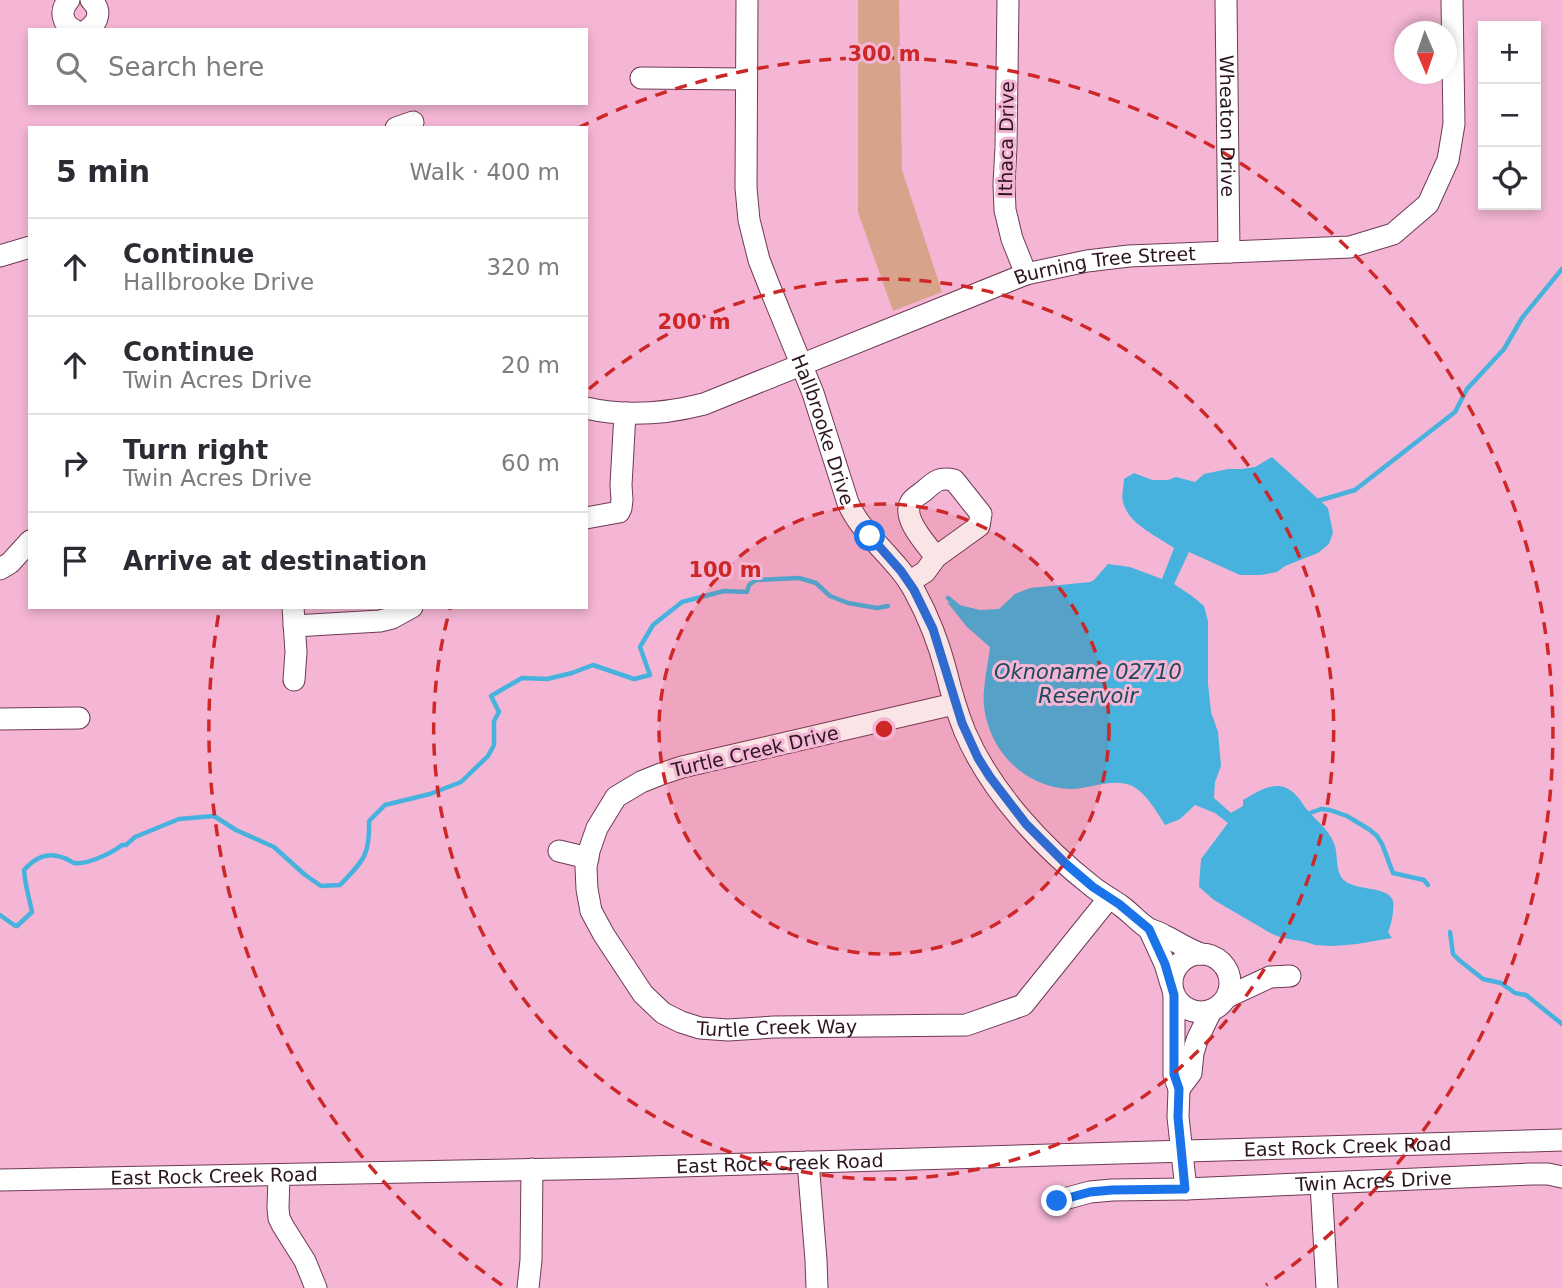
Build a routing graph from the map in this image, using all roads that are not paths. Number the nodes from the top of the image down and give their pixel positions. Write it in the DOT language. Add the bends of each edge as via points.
graph roads {
  1 [pos="91,0"];
  2 [pos="747,0"];
  3 [pos="1008,0"];
  4 [pos="1226,0"];
  5 [pos="1452,0"];
  6 [pos="61,2"];
  7 [pos="71,28"];
  8 [pos="90,28"];
  9 [pos="641,78"];
  10 [pos="747,79"];
  11 [pos="28,248"];
  12 [pos="1229,252"];
  13 [pos="0,256"];
  14 [pos="1026,274"];
  15 [pos="801,365"];
  16 [pos="588,408"];
  17 [pos="625,413"];
  18 [pos="588,518"];
  19 [pos="28,543"];
  20 [pos="936,557"];
  21 [pos="0,569"];
  22 [pos="909,582"];
  23 [pos="408,609"];
  24 [pos="293,617"];
  25 [pos="294,680"];
  26 [pos="954,704"];
  27 [pos="79,718"];
  28 [pos="0,719"];
  29 [pos="606,810"];
  30 [pos="559,851"];
  31 [pos="588,858"];
  32 [pos="1109,898"];
  33 [pos="1149,929"];
  34 [pos="1201,954"];
  35 [pos="1222,963"];
  36 [pos="1172,990"];
  37 [pos="1219,1004"];
  38 [pos="1179,1089"];
  39 [pos="1562,1140"];
  40 [pos="1181,1151"];
  41 [pos="808,1162"];
  42 [pos="532,1170"];
  43 [pos="279,1175"];
  44 [pos="1562,1177"];
  45 [pos="0,1180"];
  46 [pos="1321,1184"];
  47 [pos="1185,1189"];
  48 [pos="1057,1201"];
  49 [pos="316,1288"];
  50 [pos="527,1288"];
  51 [pos="817,1288"];
  52 [pos="1327,1288"];
  1 -- 8 [label="street" via="98,17"];
  2 -- 10 [label="street, Hallbrooke Drive"];
  3 -- 14 [label="street, Ithaca Drive" via="1005,210"];
  4 -- 12 [label="street, Wheaton Drive"];
  5 -- 12 [label="street, Burning Tree Street" via="1454,124 1448,160 1428,204 1393,234 1350,247"];
  6 -- 7 [label="street" via="65,23"];
  9 -- 10 [label="street"];
  10 -- 15 [label="street, Hallbrooke Drive" via="749,220"];
  11 -- 13 [label="street"];
  12 -- 14 [label="street, Burning Tree Street" via="1129,256"];
  14 -- 15 [label="street, Burning Tree Street"];
  15 -- 17 [label="street, Burning Tree Street" via="704,404"];
  15 -- 22 [label="street, Hallbrooke Drive" via="854,517"];
  16 -- 17 [label="street, Burning Tree Street"];
  17 -- 18 [label="street" via="621,508"];
  19 -- 21 [label="street"];
  20 -- 22 [label="street" via="925,572"];
  22 -- 26 [label="street, Hallbrooke Drive" via="933,629"];
  23 -- 24 [label="street" via="380,621"];
  24 -- 25 [label="street"];
  26 -- 29 [label="street, Turtle Creek Drive" via="661,774 622,793"];
  26 -- 32 [label="street, Hallbrooke Drive" via="978,758 1007,801 1066,864"];
  27 -- 28 [label="street"];
  29 -- 31 [label="street, Turtle Creek Way"];
  30 -- 31 [label="street"];
  31 -- 32 [label="street, Turtle Creek Way" via="591,911 604,935 643,994 663,1013 700,1028 966,1025 1023,1005"];
  32 -- 33 [label="street, Hallbrooke Drive"];
  33 -- 34 [label="street, Hallbrooke Drive"];
  33 -- 36 [label="street, Hallbrooke Drive"];
  34 -- 35 [label="street, Hallbrooke Drive"];
  34 -- 36 [label="street" via="1177,966"];
  35 -- 37 [label="street" via="1230,988"];
  35 -- 37 [label="street, Hallbrooke Drive" via="1280,976"];
  36 -- 37 [label="street" via="1186,1009 1199,1013"];
  36 -- 38 [label="street, Hallbrooke Drive" via="1174,1074"];
  37 -- 38 [label="street, Hallbrooke Drive" via="1197,1040 1191,1073"];
  38 -- 40 [label="street, Hallbrooke Drive"];
  39 -- 40 [label="street, East Rock Creek Road"];
  40 -- 41 [label="street, East Rock Creek Road"];
  40 -- 47 [label="street"];
  41 -- 42 [label="street, East Rock Creek Road"];
  41 -- 51 [label="street"];
  42 -- 43 [label="street, East Rock Creek Road"];
  42 -- 50 [label="street"];
  43 -- 45 [label="street, East Rock Creek Road"];
  43 -- 49 [label="street" via="279,1218"];
  44 -- 46 [label="street, Twin Acres Drive" via="1532,1174"];
  46 -- 47 [label="street, Twin Acres Drive"];
  46 -- 52 [label="street"];
  47 -- 48 [label="street, Twin Acres Drive" via="1090,1192"];
}
